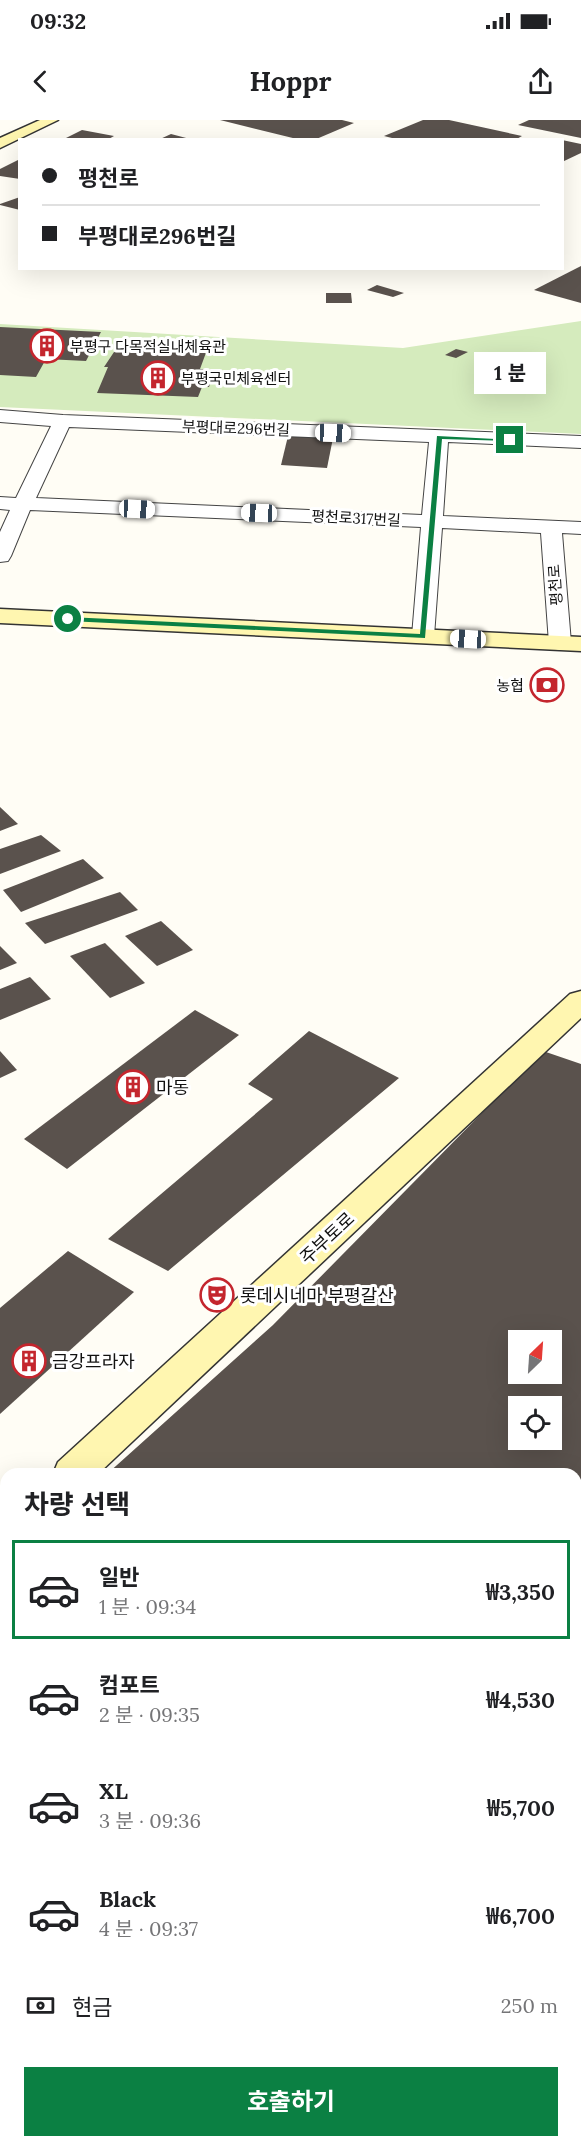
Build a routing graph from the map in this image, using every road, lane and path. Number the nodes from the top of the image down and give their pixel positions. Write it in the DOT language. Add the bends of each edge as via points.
graph roads {
  1 [pos="51,120"];
  2 [pos="0,144"];
  3 [pos="0,416"];
  4 [pos="63,421"];
  5 [pos="439,437"];
  6 [pos="581,442"];
  7 [pos="0,503"];
  8 [pos="25,504"];
  9 [pos="432,521"];
  10 [pos="551,526"];
  11 [pos="581,528"];
  12 [pos="0,556"];
  13 [pos="0,616"];
  14 [pos="423,636"];
  15 [pos="570,644"];
  16 [pos="581,1001"];
  17 [pos="78,1468"];
  1 -- 2 [label="main road"];
  3 -- 4 [label="street, 부평대로296번길"];
  4 -- 5 [label="street, 부평대로296번길"];
  4 -- 8 [label="street"];
  5 -- 6 [label="street, 부평대로296번길"];
  5 -- 9 [label="street"];
  7 -- 8 [label="street, 평천로317번길"];
  8 -- 9 [label="street, 평천로317번길"];
  8 -- 12 [label="street"];
  9 -- 10 [label="street, 평천로317번길"];
  9 -- 14 [label="street"];
  10 -- 11 [label="street, 평천로317번길"];
  10 -- 15 [label="street, 평천로"];
  13 -- 14 [label="main road, 평천로"];
  14 -- 15 [label="main road, 평천로"];
  16 -- 17 [label="main road, 주부토로"];
}
